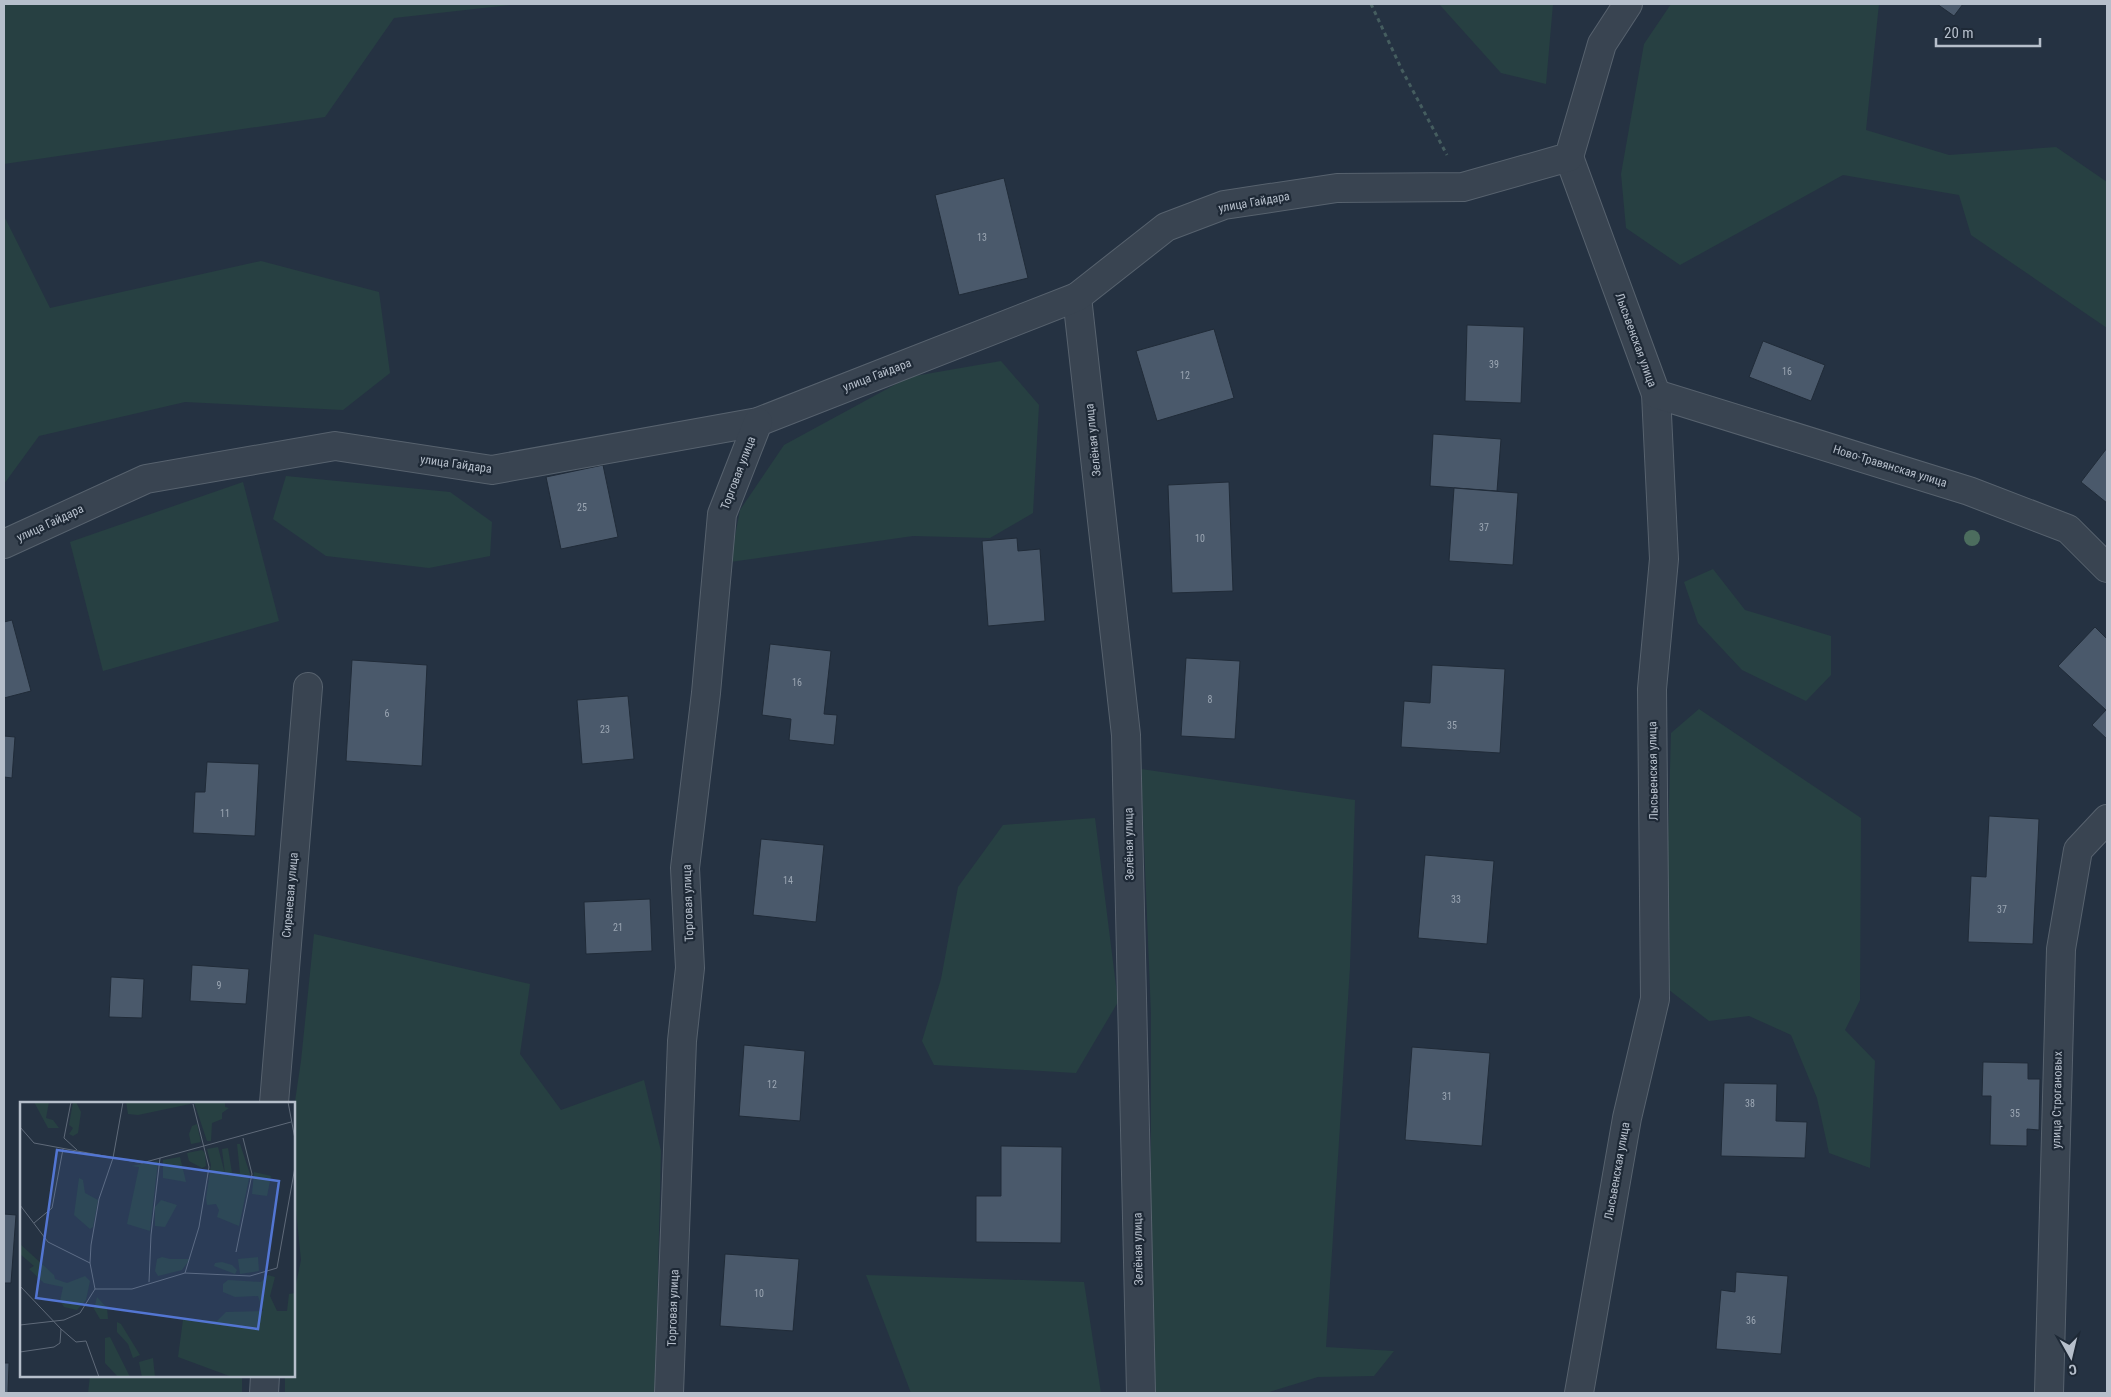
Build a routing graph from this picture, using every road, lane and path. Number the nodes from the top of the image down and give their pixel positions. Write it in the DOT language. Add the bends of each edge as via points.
graph roads {
  1 [pos="1371,4"];
  2 [pos="1628,4"];
  3 [pos="1569,157"];
  4 [pos="1463,187"];
  5 [pos="1077,297"];
  6 [pos="1656,394"];
  7 [pos="758,422"];
  8 [pos="4,544"];
  9 [pos="2107,568"];
  10 [pos="308,687"];
  11 [pos="2107,819"];
  12 [pos="274,1102"];
  13 [pos="265,1377"];
  14 [pos="264,1393"];
  15 [pos="669,1393"];
  16 [pos="1140,1393"];
  17 [pos="1579,1393"];
  18 [pos="2049,1393"];
  1 -- 4 [label="path"];
  2 -- 3 [label="street" via="1602,44"];
  3 -- 4 [label="street, улица Гайдара"];
  3 -- 6 [label="street, Лысьвенская улица"];
  4 -- 5 [label="street, улица Гайдара" via="1337,188 1224,205 1166,227"];
  5 -- 7 [label="street, улица Гайдара"];
  5 -- 16 [label="street, Зелёная улица" via="1126,735"];
  6 -- 9 [label="street, Ново-Травянская улица" via="1969,491 2050,522 2068,529"];
  6 -- 17 [label="street, Лысьвенская улица" via="1664,559 1652,689 1655,999 1627,1118"];
  7 -- 8 [label="street, улица Гайдара" via="492,470 335,446 146,479"];
  7 -- 15 [label="street, Торговая улица" via="722,514 706,693 685,868 690,968 682,1041"];
  10 -- 12 [label="street, Сиреневая улица"];
  11 -- 18 [label="street, улица Строгановых" via="2078,850 2061,949"];
  13 -- 14 [label="street"];
}
